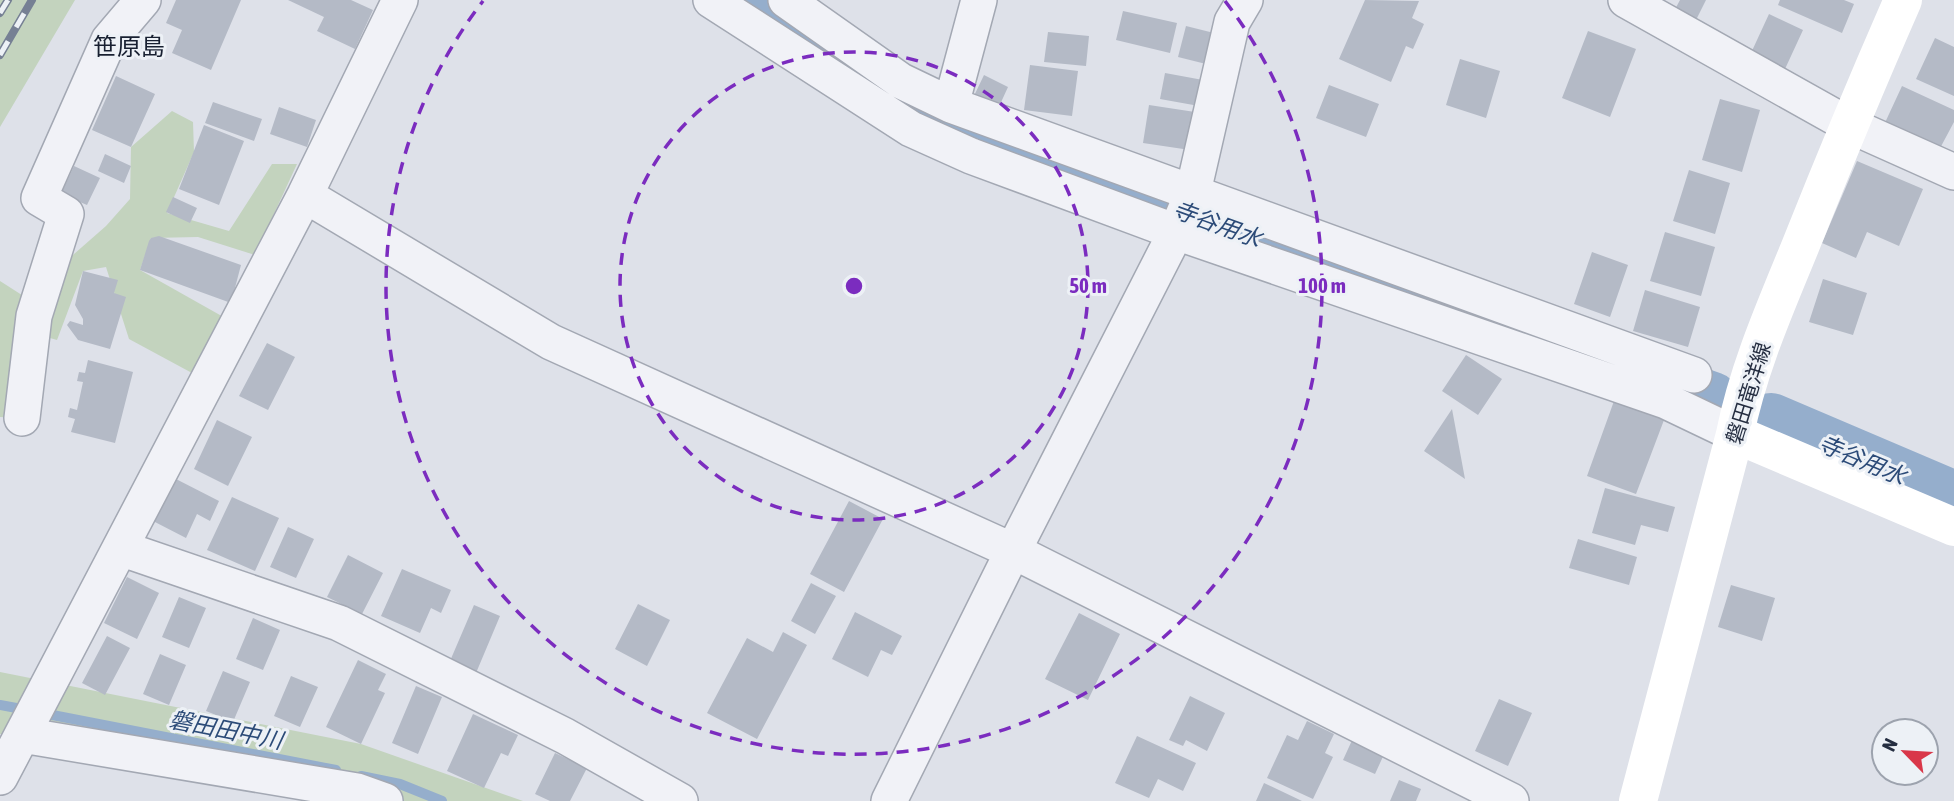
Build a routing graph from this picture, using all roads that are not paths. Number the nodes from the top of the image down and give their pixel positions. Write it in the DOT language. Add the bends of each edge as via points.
graph roads {
  1 [pos="143,0"];
  2 [pos="711,0"];
  3 [pos="786,0"];
  4 [pos="979,0"];
  5 [pos="1245,0"];
  6 [pos="1626,0"];
  7 [pos="1903,0"];
  8 [pos="388,4"];
  9 [pos="951,105"];
  10 [pos="1849,125"];
  11 [pos="1954,172"];
  12 [pos="1193,192"];
  13 [pos="305,195"];
  14 [pos="1176,232"];
  15 [pos="1693,375"];
  16 [pos="22,418"];
  17 [pos="1735,434"];
  18 [pos="1954,527"];
  19 [pos="120,548"];
  20 [pos="1013,551"];
  21 [pos="22,735"];
  22 [pos="0,776"];
  23 [pos="385,801"];
  24 [pos="680,801"];
  25 [pos="889,801"];
  26 [pos="1511,801"];
  27 [pos="1638,801"];
  1 -- 16 [label="street" via="109,40 39,198 66,214 34,316"];
  2 -- 14 [label="street" via="911,129"];
  3 -- 9 [label="street" via="901,81"];
  4 -- 9 [label="street"];
  5 -- 12 [label="street" via="1232,22"];
  6 -- 10 [label="street"];
  7 -- 10 [label="main road, 磐田竜洋線"];
  8 -- 13 [label="street"];
  9 -- 12 [label="street"];
  10 -- 11 [label="street"];
  10 -- 17 [label="main road, 磐田竜洋線" via="1768,325"];
  12 -- 14 [label="street"];
  12 -- 15 [label="street"];
  13 -- 19 [label="street"];
  13 -- 20 [label="street" via="551,341"];
  14 -- 17 [label="street" via="1666,401"];
  14 -- 20 [label="street"];
  17 -- 18 [label="main road"];
  17 -- 27 [label="main road, 磐田竜洋線"];
  19 -- 21 [label="street"];
  19 -- 24 [label="street" via="339,623 565,736"];
  20 -- 25 [label="street"];
  20 -- 26 [label="street"];
  21 -- 22 [label="street"];
  21 -- 23 [label="street" via="357,791"];
}
